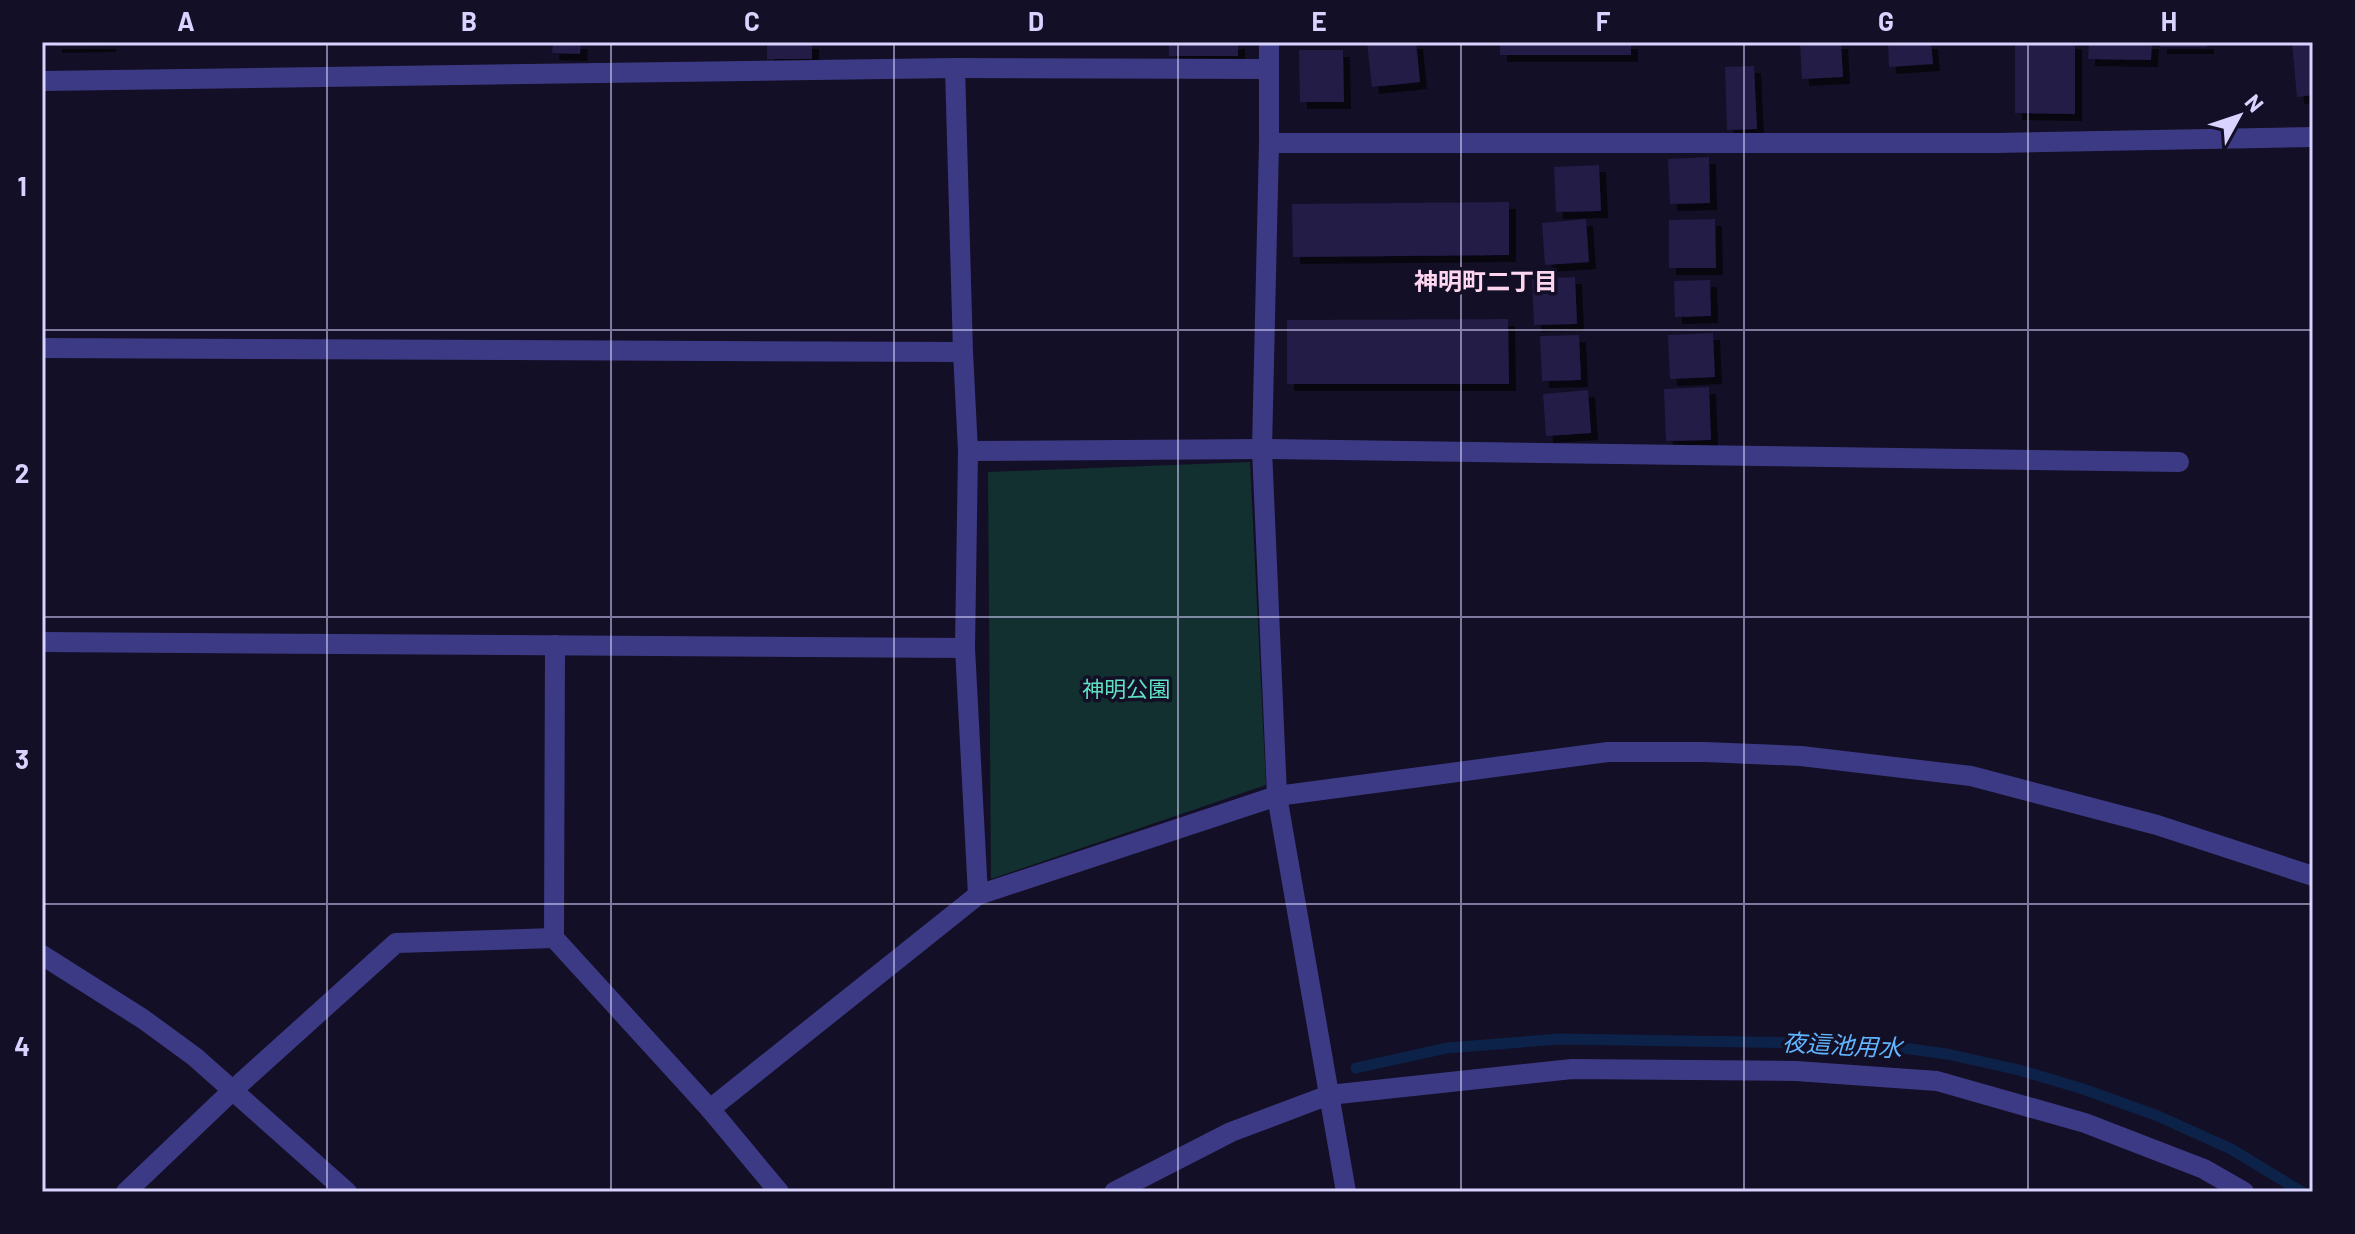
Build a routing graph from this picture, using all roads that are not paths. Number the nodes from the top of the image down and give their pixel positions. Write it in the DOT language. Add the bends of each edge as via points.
graph roads {
  1 [pos="1269,42"];
  2 [pos="955,68"];
  3 [pos="1268,69"];
  4 [pos="42,81"];
  5 [pos="2313,137"];
  6 [pos="1269,143"];
  7 [pos="42,348"];
  8 [pos="963,352"];
  9 [pos="1262,449"];
  10 [pos="968,451"];
  11 [pos="2179,462"];
  12 [pos="42,642"];
  13 [pos="555,645"];
  14 [pos="965,648"];
  15 [pos="1277,796"];
  16 [pos="2313,876"];
  17 [pos="978,895"];
  18 [pos="554,938"];
  19 [pos="42,955"];
  20 [pos="233,1090"];
  21 [pos="1329,1095"];
  22 [pos="710,1109"];
  23 [pos="126,1192"];
  24 [pos="347,1192"];
  25 [pos="779,1192"];
  26 [pos="1114,1192"];
  27 [pos="1346,1192"];
  28 [pos="2244,1192"];
  1 -- 3 [label="street"];
  2 -- 3 [label="street"];
  2 -- 4 [label="street"];
  2 -- 8 [label="street"];
  3 -- 6 [label="street"];
  5 -- 6 [label="street" via="1996,143"];
  6 -- 9 [label="street"];
  7 -- 8 [label="street"];
  8 -- 10 [label="street"];
  9 -- 10 [label="street"];
  9 -- 11 [label="street"];
  9 -- 15 [label="street"];
  10 -- 14 [label="street"];
  12 -- 13 [label="street"];
  13 -- 14 [label="street"];
  13 -- 18 [label="street"];
  14 -- 17 [label="street"];
  15 -- 16 [label="street" via="1608,752 1801,756 1971,776 2157,825"];
  15 -- 17 [label="street"];
  15 -- 21 [label="street"];
  17 -- 22 [label="street"];
  18 -- 20 [label="street" via="396,943"];
  18 -- 22 [label="street"];
  19 -- 20 [label="street" via="143,1019"];
  20 -- 23 [label="street"];
  20 -- 24 [label="street"];
  21 -- 26 [label="street" via="1231,1132"];
  21 -- 27 [label="street"];
  21 -- 28 [label="street" via="1572,1069 1796,1071 1937,1081 2085,1123 2204,1169"];
  22 -- 25 [label="street"];
}
